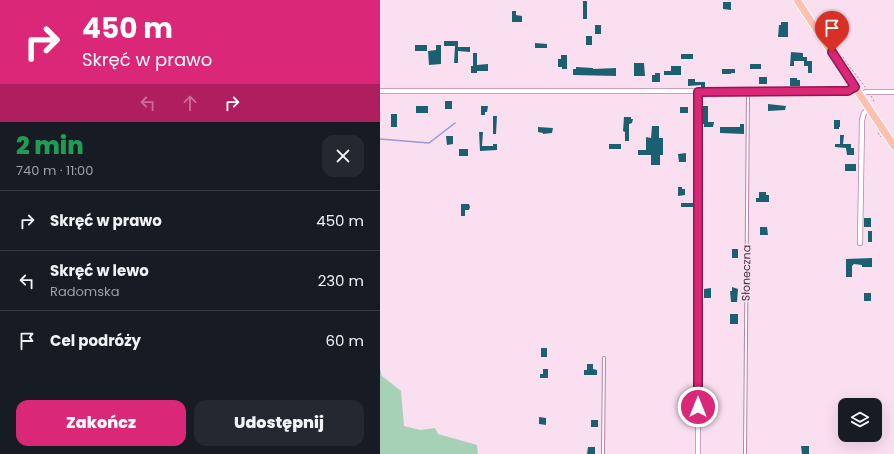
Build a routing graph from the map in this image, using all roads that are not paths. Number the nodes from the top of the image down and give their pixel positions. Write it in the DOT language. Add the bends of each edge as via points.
graph roads {
  1 [pos="797,0"];
  2 [pos="855,87"];
  3 [pos="380,91"];
  4 [pos="748,91"];
  5 [pos="698,92"];
  6 [pos="894,92"];
  7 [pos="860,95"];
  8 [pos="870,109"];
  9 [pos="894,146"];
  10 [pos="860,243"];
  11 [pos="604,358"];
  12 [pos="603,454"];
  13 [pos="698,454"];
  14 [pos="745,454"];
  1 -- 2 [label="main road"];
  2 -- 4 [label="street" via="842,91"];
  2 -- 7 [label="main road"];
  3 -- 5 [label="street"];
  4 -- 5 [label="street"];
  4 -- 14 [label="lane, Słoneczna"];
  5 -- 13 [label="street"];
  6 -- 7 [label="street" via="866,92"];
  7 -- 8 [label="main road"];
  8 -- 9 [label="main road"];
  8 -- 10 [label="street" via="862,120"];
  11 -- 12 [label="lane"];
}
